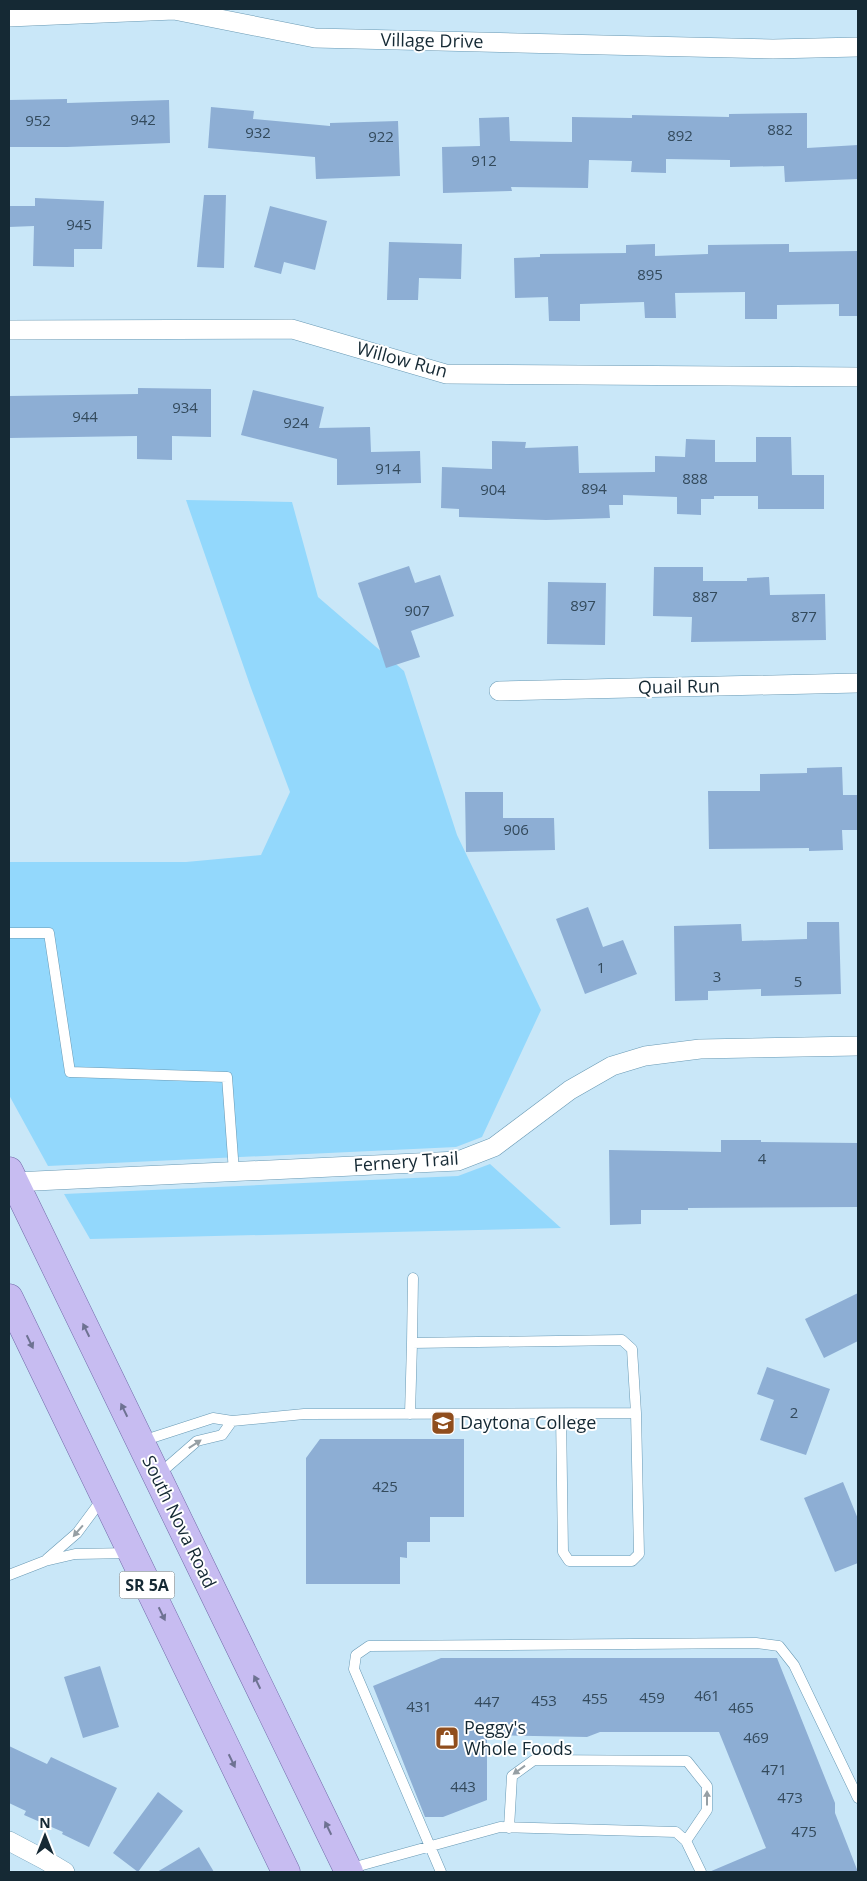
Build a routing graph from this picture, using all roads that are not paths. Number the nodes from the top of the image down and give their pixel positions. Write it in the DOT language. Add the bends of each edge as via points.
graph roads {
  1 [pos="9,17"];
  2 [pos="858,47"];
  3 [pos="9,330"];
  4 [pos="858,377"];
  5 [pos="858,683"];
  6 [pos="499,691"];
  7 [pos="9,934"];
  8 [pos="858,1046"];
  9 [pos="234,1172"];
  10 [pos="10,1178"];
  11 [pos="9,1214"];
  12 [pos="44,1243"];
  13 [pos="413,1278"];
  14 [pos="9,1298"];
  15 [pos="412,1343"];
  16 [pos="636,1413"];
  17 [pos="410,1414"];
  18 [pos="561,1414"];
  19 [pos="232,1421"];
  20 [pos="140,1442"];
  21 [pos="158,1475"];
  22 [pos="105,1496"];
  23 [pos="132,1553"];
  24 [pos="45,1561"];
  25 [pos="9,1575"];
  26 [pos="858,1798"];
  27 [pos="509,1828"];
  28 [pos="9,1841"];
  29 [pos="686,1841"];
  30 [pos="429,1846"];
  31 [pos="348,1871"];
  32 [pos="65,1872"];
  33 [pos="286,1872"];
  34 [pos="441,1872"];
  35 [pos="701,1872"];
  1 -- 2 [label="street, Village Drive" via="174,10 315,38 773,49"];
  3 -- 4 [label="street, Willow Run" via="292,329 446,374"];
  5 -- 6 [label="street, Quail Run"];
  7 -- 9 [label="lane" via="49,933 70,1072 227,1077"];
  8 -- 9 [label="street, Fernery Trail" via="700,1049 645,1056 612,1066 579,1085 494,1147 458,1161"];
  9 -- 10 [label="street, Fernery Trail"];
  10 -- 12 [label="main road, South Nova Road"];
  11 -- 12 [label="main road"];
  20 -- 12 [label="main road, South Nova Road, one-way"];
  13 -- 15 [label="lane"];
  14 -- 22 [label="main road, SR 5A, one-way"];
  15 -- 16 [label="lane" via="622,1340 632,1349"];
  15 -- 17 [label="lane"];
  16 -- 18 [label="lane"];
  16 -- 18 [label="lane" via="638,1554 632,1561 569,1561 563,1552"];
  17 -- 18 [label="lane"];
  17 -- 19 [label="lane" via="304,1414"];
  19 -- 20 [label="lane" via="213,1418"];
  21 -- 19 [label="lane, one-way" via="197,1441 222,1435"];
  20 -- 21 [label="main road, South Nova Road"];
  31 -- 21 [label="main road, South Nova Road, one-way"];
  22 -- 23 [label="main road, SR 5A"];
  22 -- 24 [label="lane, one-way" via="77,1533"];
  23 -- 24 [label="lane" via="75,1554"];
  23 -- 33 [label="main road, SR 5A, one-way"];
  24 -- 25 [label="lane"];
  26 -- 30 [label="lane" via="794,1665 779,1646 756,1643 369,1646 356,1655 354,1669"];
  27 -- 29 [label="lane" via="676,1832"];
  29 -- 27 [label="lane, one-way" via="707,1810 707,1786 687,1761 534,1760 512,1776"];
  27 -- 30 [label="lane"];
  28 -- 32 [label="street"];
  29 -- 35 [label="lane"];
  30 -- 31 [label="lane"];
  30 -- 34 [label="lane"];
}
